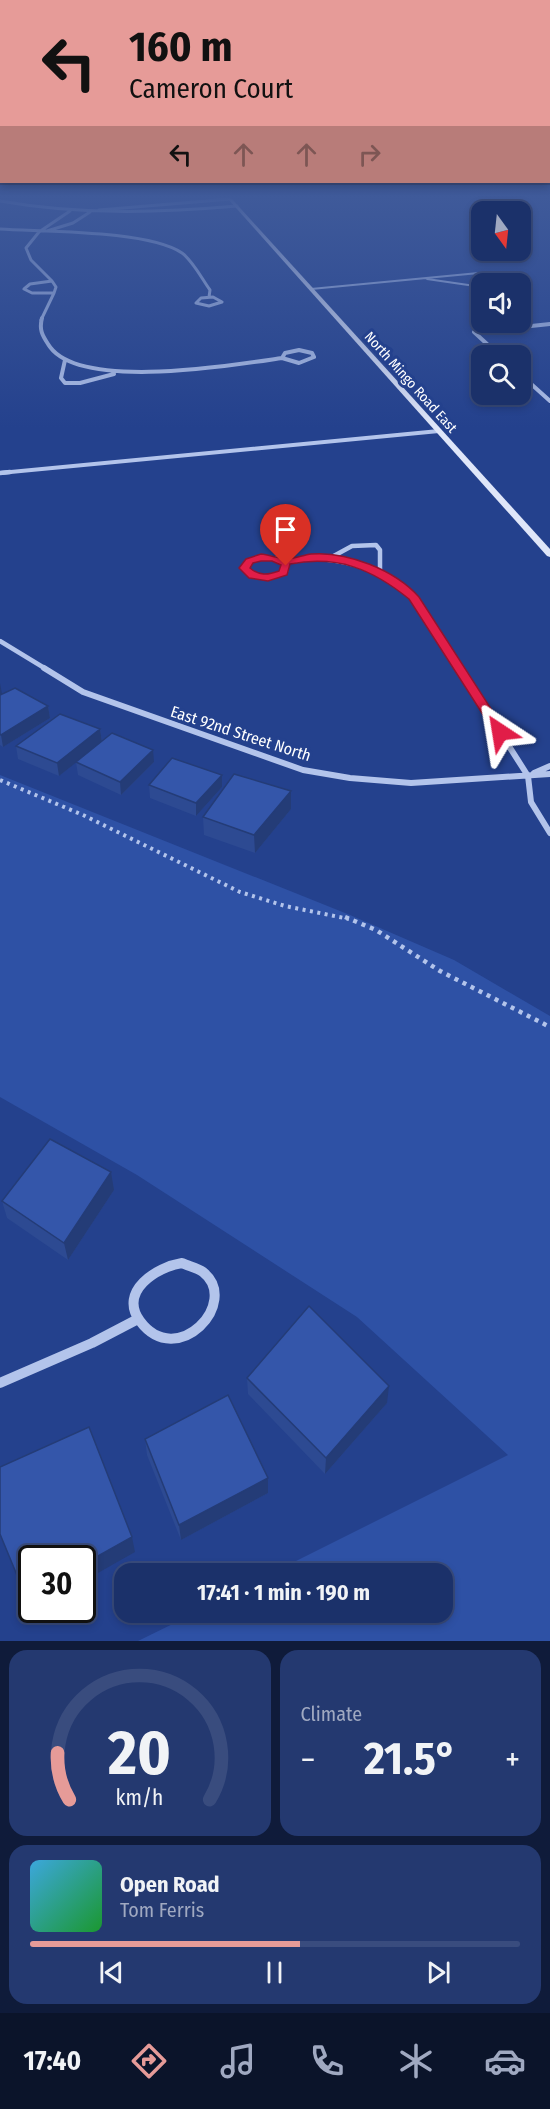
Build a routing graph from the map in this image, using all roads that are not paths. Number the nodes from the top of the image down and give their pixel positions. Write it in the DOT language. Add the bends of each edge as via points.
graph roads {
  1 [pos="47,276"];
  2 [pos="200,276"];
  3 [pos="299,276"];
  4 [pos="453,276"];
  5 [pos="421,278"];
  6 [pos="52,281"];
  7 [pos="471,285"];
  8 [pos="311,289"];
  9 [pos="55,293"];
  10 [pos="209,297"];
  11 [pos="550,324"];
  12 [pos="488,345"];
  13 [pos="282,358"];
  14 [pos="64,360"];
  15 [pos="117,373"];
  16 [pos="531,384"];
  17 [pos="550,395"];
  18 [pos="544,396"];
  19 [pos="550,401"];
  20 [pos="439,431"];
  21 [pos="0,473"];
  22 [pos="550,554"];
  23 [pos="330,558"];
  24 [pos="284,562"];
  25 [pos="380,574"];
  26 [pos="0,641"];
  27 [pos="550,766"];
  28 [pos="550,774"];
  29 [pos="528,776"];
  30 [pos="550,833"];
  31 [pos="138,1319"];
  32 [pos="0,1383"];
  1 -- 6 [label="street"];
  2 -- 10 [label="street" via="210,290"];
  3 -- 8 [label="street, North Mingo Road East"];
  4 -- 5 [label="lane"];
  5 -- 7 [label="lane"];
  5 -- 8 [label="lane"];
  6 -- 9 [label="street"];
  6 -- 9 [label="street" via="30,284 24,289"];
  8 -- 20 [label="street, North Mingo Road East"];
  9 -- 14 [label="street" via="40,323 41,334 49,350"];
  10 -- 10 [label="street" via="198,300 196,303 209,306 222,302"];
  11 -- 12 [label="street" via="474,332"];
  13 -- 13 [label="street" via="299,363 314,357 299,350 285,352"];
  13 -- 15 [label="street" via="190,371"];
  14 -- 15 [label="street"];
  14 -- 15 [label="street" via="64,383"];
  16 -- 18 [label="street"];
  17 -- 18 [label="street"];
  18 -- 19 [label="street"];
  20 -- 21 [label="street"];
  20 -- 22 [label="street, North Mingo Road East"];
  23 -- 24 [label="street"];
  23 -- 25 [label="street" via="356,563"];
  23 -- 25 [label="street" via="364,543 376,545 380,550"];
  24 -- 24 [label="street" via="261,557 249,561 245,569 253,576 273,577 286,571"];
  25 -- 29 [label="street" via="413,597"];
  26 -- 29 [label="street, East 92nd Street North" via="83,692 303,770 411,783"];
  27 -- 29 [label="street"];
  28 -- 29 [label="street, East 92nd Street North"];
  29 -- 30 [label="street" via="531,802"];
  31 -- 31 [label="street" via="162,1337 177,1339 197,1331 214,1307 215,1292 210,1280 200,1270 182,1263 154,1270 136,1293"];
  31 -- 32 [label="street"];
}
